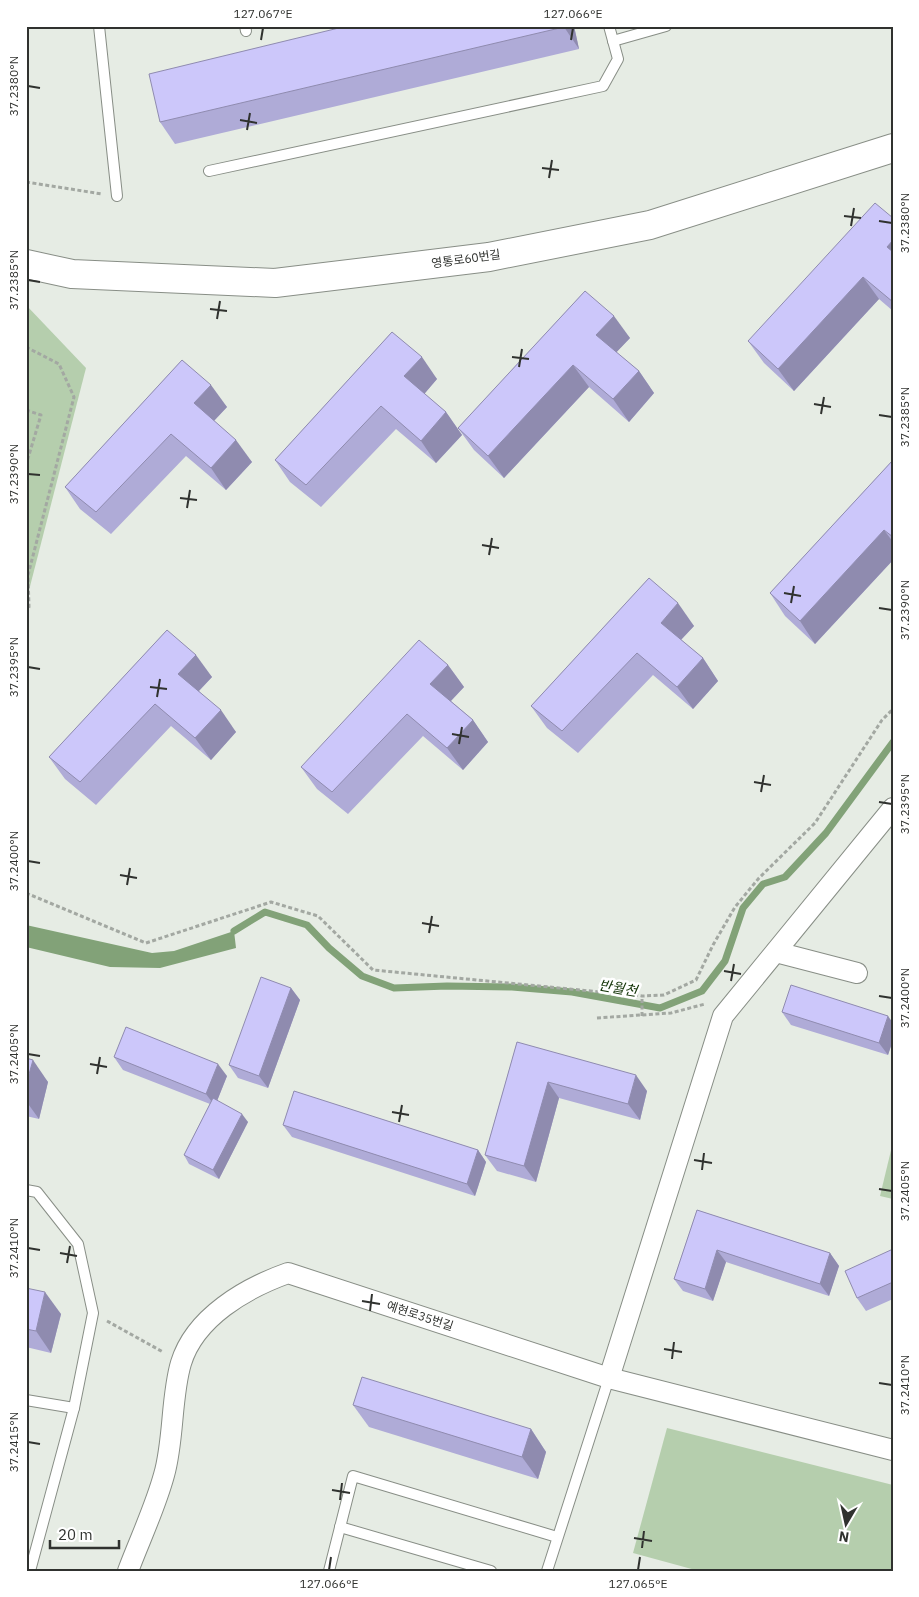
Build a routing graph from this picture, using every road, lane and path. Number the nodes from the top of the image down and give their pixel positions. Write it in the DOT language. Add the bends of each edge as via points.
graph roads {
  1 [pos="99,26"];
  2 [pos="609,26"];
  3 [pos="666,26"];
  4 [pos="613,42"];
  5 [pos="893,148"];
  6 [pos="209,171"];
  7 [pos="26,182"];
  8 [pos="117,196"];
  9 [pos="26,264"];
  10 [pos="26,347"];
  11 [pos="26,410"];
  12 [pos="26,465"];
  13 [pos="26,614"];
  14 [pos="893,709"];
  15 [pos="893,808"];
  16 [pos="26,893"];
  17 [pos="776,952"];
  18 [pos="857,973"];
  19 [pos="642,996"];
  20 [pos="642,1016"];
  21 [pos="723,1016"];
  22 [pos="597,1018"];
  23 [pos="26,1190"];
  24 [pos="93,1313"];
  25 [pos="181,1362"];
  26 [pos="609,1378"];
  27 [pos="26,1400"];
  28 [pos="74,1408"];
  29 [pos="893,1450"];
  30 [pos="340,1527"];
  31 [pos="557,1537"];
  32 [pos="30,1571"];
  33 [pos="128,1571"];
  34 [pos="329,1571"];
  35 [pos="491,1571"];
  36 [pos="547,1571"];
  1 -- 8 [label="lane"];
  2 -- 4 [label="lane"];
  3 -- 4 [label="lane"];
  4 -- 6 [label="lane" via="618,58 603,86"];
  5 -- 9 [label="street, 영통로60번길" via="650,226 488,257 275,283 72,274"];
  7 -- 8 [label="path"];
  10 -- 13 [label="path" via="59,364 74,397 28,575 29,607"];
  11 -- 12 [label="path" via="41,415"];
  14 -- 19 [label="path" via="882,720 815,823 759,878 735,907 696,980 664,995"];
  15 -- 17 [label="street"];
  16 -- 19 [label="path" via="146,944 271,902 318,916 372,970"];
  17 -- 18 [label="street"];
  17 -- 21 [label="street"];
  19 -- 20 [label="path"];
  20 -- 21 [label="path" via="710,1003"];
  20 -- 22 [label="path"];
  21 -- 26 [label="street"];
  23 -- 24 [label="lane" via="37,1192 78,1244"];
  24 -- 25 [label="path"];
  24 -- 28 [label="lane"];
  25 -- 26 [label="street, 예현로35번길" via="199,1329 234,1300 267,1281 288,1274"];
  25 -- 33 [label="street, 예현로35번길" via="165,1475"];
  26 -- 29 [label="street, 예현로35번길"];
  26 -- 31 [label="lane"];
  27 -- 28 [label="lane"];
  28 -- 32 [label="lane"];
  30 -- 31 [label="lane" via="353,1476"];
  30 -- 34 [label="lane"];
  30 -- 35 [label="lane"];
  31 -- 36 [label="lane"];
}
